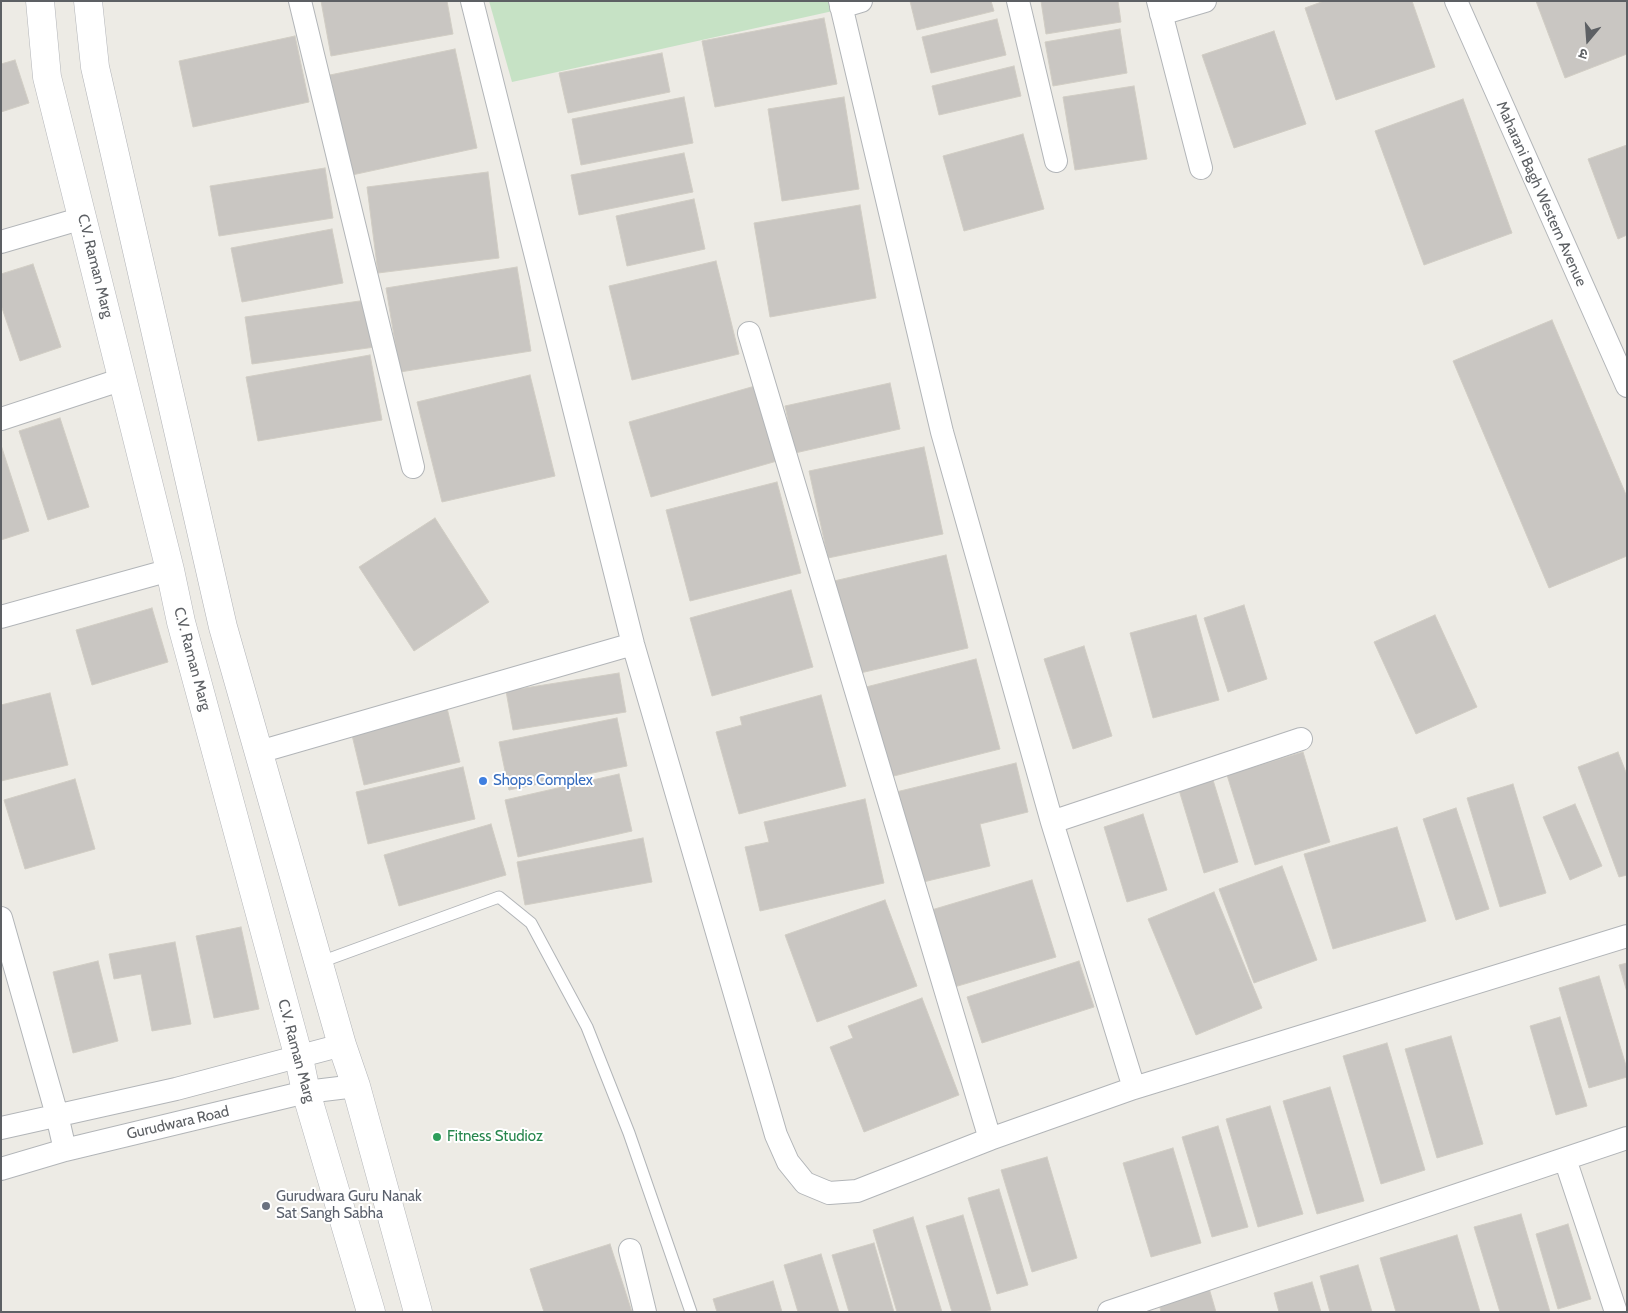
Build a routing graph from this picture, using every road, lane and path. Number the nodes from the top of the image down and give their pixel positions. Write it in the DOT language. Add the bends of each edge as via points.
graph roads {
  1 [pos="40,1"];
  2 [pos="88,1"];
  3 [pos="300,1"];
  4 [pos="472,1"];
  5 [pos="1018,1"];
  6 [pos="1205,1"];
  7 [pos="1456,1"];
  8 [pos="848,3"];
  9 [pos="1159,8"];
  10 [pos="1056,161"];
  11 [pos="1201,168"];
  12 [pos="83,218"];
  13 [pos="1,242"];
  14 [pos="750,333"];
  15 [pos="123,379"];
  16 [pos="1627,386"];
  17 [pos="1,419"];
  18 [pos="413,467"];
  19 [pos="170,570"];
  20 [pos="1,617"];
  21 [pos="633,644"];
  22 [pos="1302,739"];
  23 [pos="258,752"];
  24 [pos="1052,822"];
  25 [pos="1,918"];
  26 [pos="1627,936"];
  27 [pos="318,963"];
  28 [pos="342,1046"];
  29 [pos="299,1058"];
  30 [pos="356,1086"];
  31 [pos="1134,1088"];
  32 [pos="306,1092"];
  33 [pos="57,1115"];
  34 [pos="1,1128"];
  35 [pos="1627,1138"];
  36 [pos="990,1139"];
  37 [pos="65,1150"];
  38 [pos="1564,1158"];
  39 [pos="1,1169"];
  40 [pos="630,1250"];
  41 [pos="371,1312"];
  42 [pos="418,1312"];
  43 [pos="645,1312"];
  44 [pos="691,1312"];
  45 [pos="1110,1312"];
  46 [pos="1616,1312"];
  1 -- 12 [label="main road, C.V. Raman Marg" via="47,77"];
  2 -- 23 [label="main road" via="95,67 223,627"];
  3 -- 18 [label="street"];
  4 -- 21 [label="street"];
  5 -- 10 [label="street"];
  6 -- 9 [label="street"];
  7 -- 16 [label="street, Maharani Bagh Western Avenue"];
  8 -- 24 [label="street" via="942,432"];
  9 -- 11 [label="street"];
  12 -- 13 [label="street"];
  12 -- 15 [label="main road, C.V. Raman Marg"];
  14 -- 36 [label="street"];
  15 -- 17 [label="street"];
  15 -- 19 [label="main road, C.V. Raman Marg"];
  19 -- 20 [label="street"];
  19 -- 29 [label="main road, C.V. Raman Marg"];
  21 -- 23 [label="street"];
  21 -- 36 [label="street" via="776,1135 788,1162 805,1183 829,1193 857,1190"];
  22 -- 24 [label="street"];
  23 -- 27 [label="main road"];
  24 -- 31 [label="street"];
  25 -- 33 [label="street"];
  26 -- 31 [label="street"];
  27 -- 28 [label="main road"];
  27 -- 44 [label="lane" via="499,897 531,923 587,1027 629,1133"];
  28 -- 29 [label="street"];
  28 -- 30 [label="main road"];
  29 -- 32 [label="main road, C.V. Raman Marg"];
  29 -- 33 [label="street"];
  30 -- 32 [label="street, Gurudwara Road"];
  30 -- 42 [label="main road"];
  31 -- 36 [label="street"];
  32 -- 37 [label="street, Gurudwara Road"];
  32 -- 41 [label="main road, C.V. Raman Marg"];
  33 -- 34 [label="street"];
  33 -- 37 [label="street"];
  35 -- 38 [label="street"];
  37 -- 39 [label="street, Gurudwara Road"];
  38 -- 45 [label="street"];
  38 -- 46 [label="street"];
  40 -- 43 [label="street"];
}
